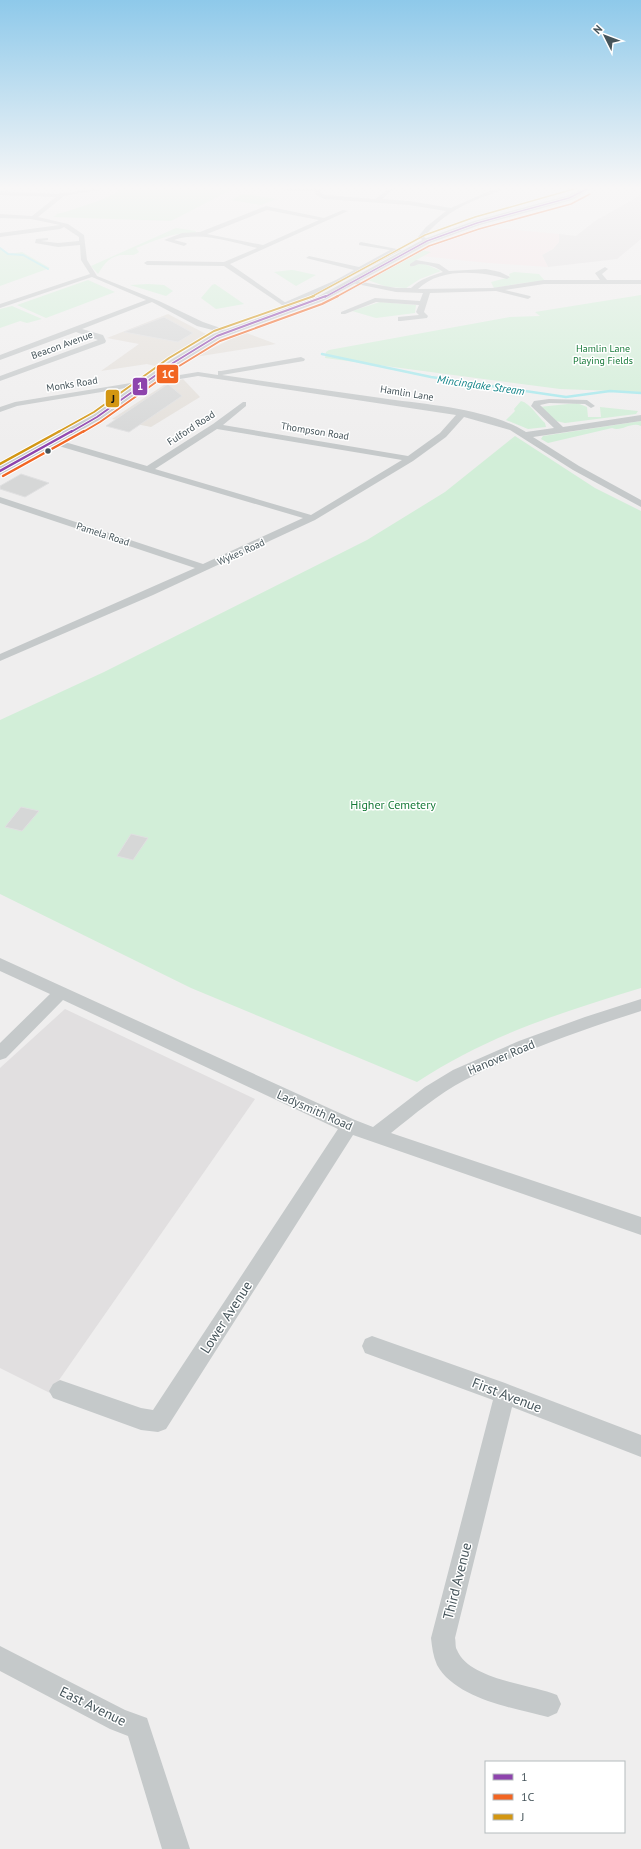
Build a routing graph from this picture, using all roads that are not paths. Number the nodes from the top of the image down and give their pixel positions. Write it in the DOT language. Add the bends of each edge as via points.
graph roads {
  1 [pos="92,275"];
  2 [pos="242,275"];
  3 [pos="348,275"];
  4 [pos="361,275"];
  5 [pos="439,275"];
  6 [pos="504,275"];
  7 [pos="603,275"];
  8 [pos="508,277"];
  9 [pos="338,281"];
  10 [pos="350,282"];
  11 [pos="605,282"];
  12 [pos="641,282"];
  13 [pos="498,290"];
  14 [pos="412,291"];
  15 [pos="427,291"];
  16 [pos="528,297"];
  17 [pos="152,300"];
  18 [pos="423,303"];
  19 [pos="284,304"];
  20 [pos="0,306"];
  21 [pos="294,308"];
  22 [pos="343,312"];
  23 [pos="401,319"];
  24 [pos="75,329"];
  25 [pos="228,332"];
  26 [pos="0,358"];
  27 [pos="301,359"];
  28 [pos="216,376"];
  29 [pos="0,379"];
  30 [pos="148,382"];
  31 [pos="243,404"];
  32 [pos="591,406"];
  33 [pos="0,410"];
  34 [pos="462,414"];
  35 [pos="641,418"];
  36 [pos="216,426"];
  37 [pos="560,428"];
  38 [pos="526,435"];
  39 [pos="55,442"];
  40 [pos="410,459"];
  41 [pos="149,469"];
  42 [pos="0,471"];
  43 [pos="0,500"];
  44 [pos="641,504"];
  45 [pos="312,518"];
  46 [pos="205,568"];
  47 [pos="0,658"];
  48 [pos="0,964"];
  49 [pos="61,993"];
  50 [pos="641,1005"];
  51 [pos="0,1053"];
  52 [pos="349,1126"];
  53 [pos="375,1135"];
  54 [pos="641,1226"];
  55 [pos="372,1346"];
  56 [pos="60,1391"];
  57 [pos="505,1394"];
  58 [pos="641,1446"];
  59 [pos="0,1658"];
  60 [pos="548,1704"];
  61 [pos="176,1849"];
  1 -- 17 [label="street"];
  1 -- 20 [label="street"];
  2 -- 19 [label="street"];
  3 -- 9 [label="street"];
  4 -- 10 [label="main road"];
  5 -- 14 [label="street" via="424,280"];
  6 -- 8 [label="street"];
  7 -- 11 [label="street"];
  9 -- 19 [label="street"];
  10 -- 14 [label="street" via="383,289"];
  10 -- 21 [label="main road" via="320,299"];
  11 -- 12 [label="street"];
  11 -- 13 [label="street" via="544,282"];
  13 -- 15 [label="street"];
  13 -- 16 [label="street" via="516,298"];
  14 -- 15 [label="street"];
  15 -- 18 [label="street"];
  17 -- 24 [label="street, Beacon Avenue"];
  17 -- 25 [label="street" via="200,324"];
  18 -- 22 [label="street" via="375,300"];
  18 -- 23 [label="street" via="420,312 424,316"];
  19 -- 21 [label="street"];
  21 -- 25 [label="main road"];
  24 -- 26 [label="street, Beacon Avenue"];
  24 -- 29 [label="street, Beacon Avenue" via="100,337 102,341"];
  25 -- 30 [label="main road" via="173,363"];
  27 -- 28 [label="street"];
  28 -- 30 [label="street, Hamlin Lane" via="191,375"];
  28 -- 34 [label="street, Hamlin Lane"];
  30 -- 33 [label="street, Monks Road" via="15,404"];
  30 -- 39 [label="main road"];
  31 -- 36 [label="street, Fulford Road"];
  32 -- 37 [label="street" via="587,402 537,403 535,406 538,411"];
  34 -- 38 [label="street, Hamlin Lane" via="503,424"];
  34 -- 40 [label="street, Wykes Road" via="444,436"];
  35 -- 37 [label="street"];
  36 -- 40 [label="street, Thompson Road"];
  36 -- 41 [label="street, Fulford Road"];
  37 -- 38 [label="street"];
  38 -- 44 [label="street, Hamlin Lane" via="576,468"];
  39 -- 41 [label="street"];
  39 -- 42 [label="main road"];
  40 -- 45 [label="street, Wykes Road"];
  41 -- 45 [label="street"];
  43 -- 46 [label="street, Pamela Road"];
  45 -- 46 [label="street, Wykes Road"];
  46 -- 47 [label="street, Wykes Road"];
  48 -- 49 [label="street, Ladysmith Road"];
  49 -- 51 [label="street"];
  49 -- 52 [label="street, Ladysmith Road"];
  50 -- 53 [label="street, Hanover Road" via="532,1043 459,1075 430,1092"];
  52 -- 53 [label="street, Ladysmith Road"];
  52 -- 56 [label="street, Lower Avenue" via="158,1421 140,1419"];
  53 -- 54 [label="street, Ladysmith Road"];
  55 -- 57 [label="street, First Avenue"];
  57 -- 58 [label="street, First Avenue"];
  57 -- 60 [label="street, Third Avenue" via="443,1638 446,1656 464,1676 476,1684"];
  59 -- 61 [label="street, East Avenue" via="119,1720 138,1727"];
}
